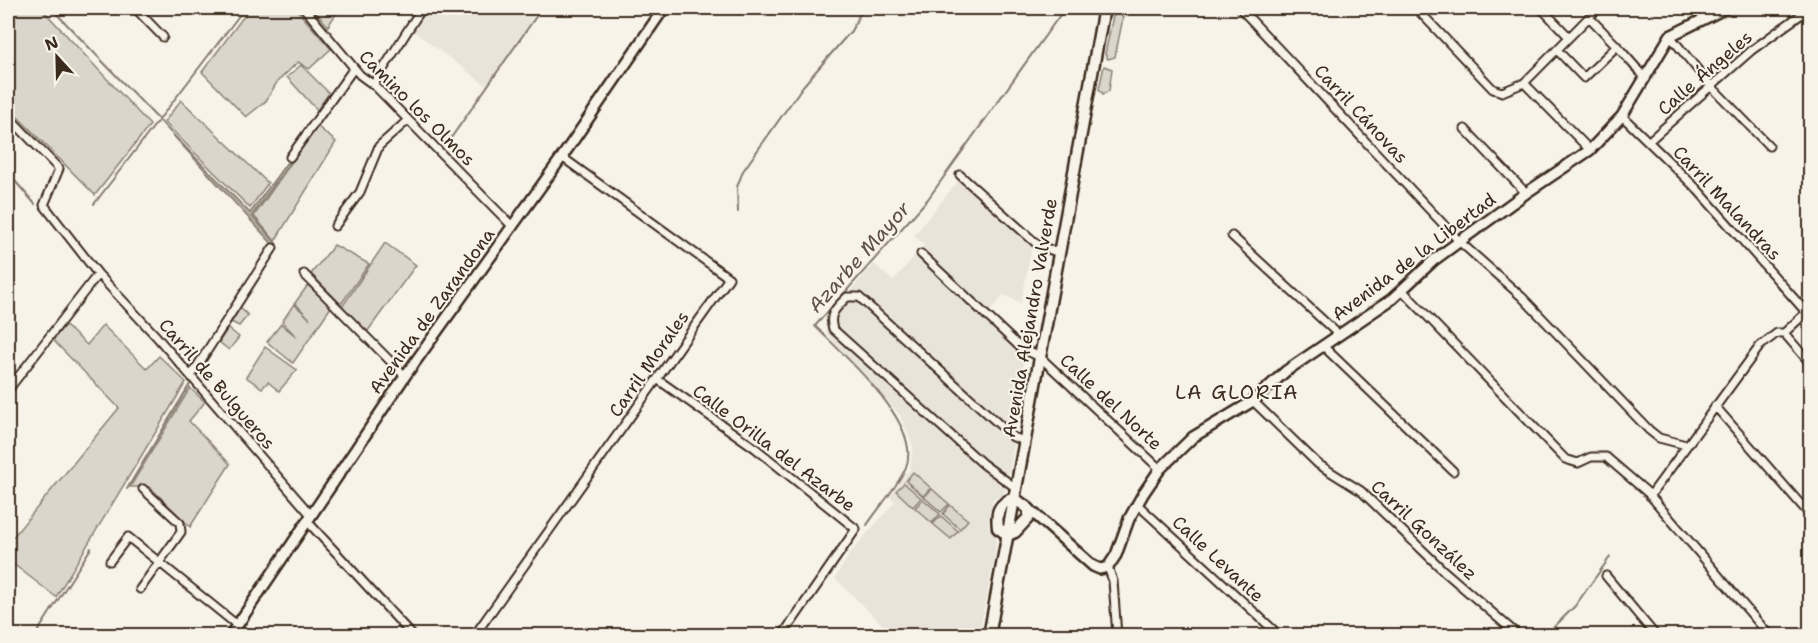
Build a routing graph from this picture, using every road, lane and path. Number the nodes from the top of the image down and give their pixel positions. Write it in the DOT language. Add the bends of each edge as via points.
graph roads {
  1 [pos="135,8"];
  2 [pos="304,8"];
  3 [pos="422,8"];
  4 [pos="664,8"];
  5 [pos="1104,8"];
  6 [pos="1240,8"];
  7 [pos="1416,8"];
  8 [pos="1598,8"];
  9 [pos="1726,8"];
  10 [pos="1543,10"];
  11 [pos="1807,11"];
  12 [pos="1589,17"];
  13 [pos="1670,36"];
  14 [pos="163,37"];
  15 [pos="1569,37"];
  16 [pos="1617,46"];
  17 [pos="1557,50"];
  18 [pos="354,68"];
  19 [pos="1646,79"];
  20 [pos="1524,83"];
  21 [pos="373,85"];
  22 [pos="1711,86"];
  23 [pos="8,116"];
  24 [pos="1622,116"];
  25 [pos="408,120"];
  26 [pos="1466,129"];
  27 [pos="1649,141"];
  28 [pos="1769,146"];
  29 [pos="1590,150"];
  30 [pos="290,157"];
  31 [pos="562,157"];
  32 [pos="960,176"];
  33 [pos="1526,193"];
  34 [pos="335,226"];
  35 [pos="513,227"];
  36 [pos="1232,236"];
  37 [pos="1460,242"];
  38 [pos="273,248"];
  39 [pos="1059,253"];
  40 [pos="921,254"];
  41 [pos="98,274"];
  42 [pos="304,274"];
  43 [pos="1402,291"];
  44 [pos="1808,311"];
  45 [pos="1784,333"];
  46 [pos="1339,335"];
  47 [pos="1323,346"];
  48 [pos="1040,357"];
  49 [pos="1810,363"];
  50 [pos="190,376"];
  51 [pos="405,376"];
  52 [pos="657,379"];
  53 [pos="8,390"];
  54 [pos="1253,401"];
  55 [pos="1715,406"];
  56 [pos="1025,441"];
  57 [pos="1686,445"];
  58 [pos="1160,470"];
  59 [pos="1453,471"];
  60 [pos="143,489"];
  61 [pos="1015,493"];
  62 [pos="1650,496"];
  63 [pos="1137,504"];
  64 [pos="1029,509"];
  65 [pos="1810,515"];
  66 [pos="309,518"];
  67 [pos="1042,520"];
  68 [pos="1025,524"];
  69 [pos="1008,535"];
  70 [pos="110,561"];
  71 [pos="160,562"];
  72 [pos="1108,567"];
  73 [pos="1606,576"];
  74 [pos="140,589"];
  75 [pos="237,625"];
  76 [pos="230,636"];
  77 [pos="413,636"];
  78 [pos="474,636"];
  79 [pos="782,636"];
  80 [pos="989,636"];
  81 [pos="1117,636"];
  82 [pos="1280,636"];
  83 [pos="1519,636"];
  84 [pos="1656,636"];
  85 [pos="1770,636"];
  1 -- 14 [label="street"];
  2 -- 18 [label="street, Camino los Olmos"];
  3 -- 21 [label="street"];
  4 -- 31 [label="street, Avenida de Zarandona"];
  5 -- 39 [label="main road, Avenida Alejandro Valverde"];
  6 -- 37 [label="street, Carril Cánovas"];
  7 -- 20 [label="street" via="1493,89 1502,92"];
  8 -- 12 [label="street"];
  9 -- 13 [label="street"];
  10 -- 15 [label="street"];
  11 -- 22 [label="street, Calle Ángeles" via="1752,50"];
  12 -- 15 [label="street"];
  12 -- 16 [label="street"];
  13 -- 19 [label="street, Avenida de la Libertad"];
  13 -- 22 [label="street"];
  15 -- 17 [label="street"];
  16 -- 17 [label="street" via="1584,78"];
  16 -- 19 [label="street"];
  17 -- 20 [label="street"];
  18 -- 21 [label="street, Camino los Olmos"];
  18 -- 30 [label="street"];
  19 -- 24 [label="street, Avenida de la Libertad"];
  20 -- 29 [label="street"];
  21 -- 25 [label="street, Camino los Olmos"];
  22 -- 27 [label="street, Calle Ángeles"];
  22 -- 28 [label="street"];
  23 -- 41 [label="street, Carril de Bulgueros" via="59,169 44,205"];
  24 -- 27 [label="street, Carril Malandras"];
  24 -- 29 [label="street, Avenida de la Libertad"];
  25 -- 34 [label="street" via="379,146 360,192"];
  25 -- 35 [label="street, Camino los Olmos"];
  26 -- 33 [label="street"];
  27 -- 44 [label="street, Carril Malandras"];
  29 -- 33 [label="street, Avenida de la Libertad"];
  31 -- 35 [label="street, Avenida de Zarandona"];
  31 -- 52 [label="street, Carril Morales" via="729,278"];
  32 -- 39 [label="street" via="1038,245"];
  33 -- 37 [label="street, Avenida de la Libertad"];
  35 -- 51 [label="street, Avenida de Zarandona"];
  36 -- 46 [label="street"];
  37 -- 43 [label="street, Avenida de la Libertad"];
  37 -- 57 [label="street, Carril Cánovas" via="1522,297 1648,430 1659,438"];
  38 -- 50 [label="street"];
  39 -- 48 [label="main road, Avenida Alejandro Valverde"];
  40 -- 48 [label="street, Calle del Norte" via="1021,348"];
  41 -- 50 [label="street, Carril de Bulgueros"];
  41 -- 53 [label="street"];
  42 -- 51 [label="street"];
  43 -- 46 [label="street, Avenida de la Libertad"];
  43 -- 62 [label="street" via="1565,459 1578,463 1605,457"];
  44 -- 45 [label="street"];
  45 -- 49 [label="street"];
  45 -- 55 [label="street" via="1777,333 1760,346"];
  46 -- 47 [label="street, Avenida de la Libertad"];
  47 -- 54 [label="street, Avenida de la Libertad" via="1286,371"];
  47 -- 59 [label="street"];
  48 -- 56 [label="main road, Avenida Alejandro Valverde"];
  48 -- 58 [label="street, Calle del Norte"];
  50 -- 66 [label="street, Carril de Bulgueros"];
  51 -- 66 [label="street, Avenida de Zarandona"];
  52 -- 78 [label="street, Carril Morales"];
  52 -- 79 [label="street, Calle Orilla del Azarbe" via="755,448 856,529"];
  54 -- 58 [label="street, Avenida de la Libertad" via="1193,437"];
  54 -- 83 [label="street, Carril González" via="1318,464 1361,490 1444,571"];
  55 -- 57 [label="street"];
  55 -- 65 [label="street"];
  56 -- 61 [label="main road, Avenida Alejandro Valverde"];
  56 -- 61 [label="street" via="1014,437 859,297 847,297 833,310 830,320 834,329"];
  57 -- 62 [label="street"];
  58 -- 63 [label="street, Avenida de la Libertad"];
  60 -- 71 [label="street" via="180,523 181,532"];
  61 -- 64 [label="main road"];
  61 -- 69 [label="main road, Avenida Alejandro Valverde"];
  62 -- 85 [label="street"];
  63 -- 72 [label="street, Avenida de la Libertad"];
  63 -- 82 [label="street, Calle Levante"];
  64 -- 67 [label="street"];
  64 -- 68 [label="main road"];
  66 -- 75 [label="street, Avenida de Zarandona"];
  66 -- 77 [label="street, Carril de Bulgueros"];
  67 -- 68 [label="street"];
  67 -- 72 [label="street" via="1093,566"];
  68 -- 69 [label="main road"];
  69 -- 80 [label="main road, Avenida Alejandro Valverde"];
  70 -- 71 [label="street" via="128,537"];
  71 -- 74 [label="street"];
  71 -- 75 [label="street"];
  72 -- 81 [label="street" via="1113,581"];
  73 -- 84 [label="street"];
  75 -- 76 [label="street, Avenida de Zarandona"];
}
